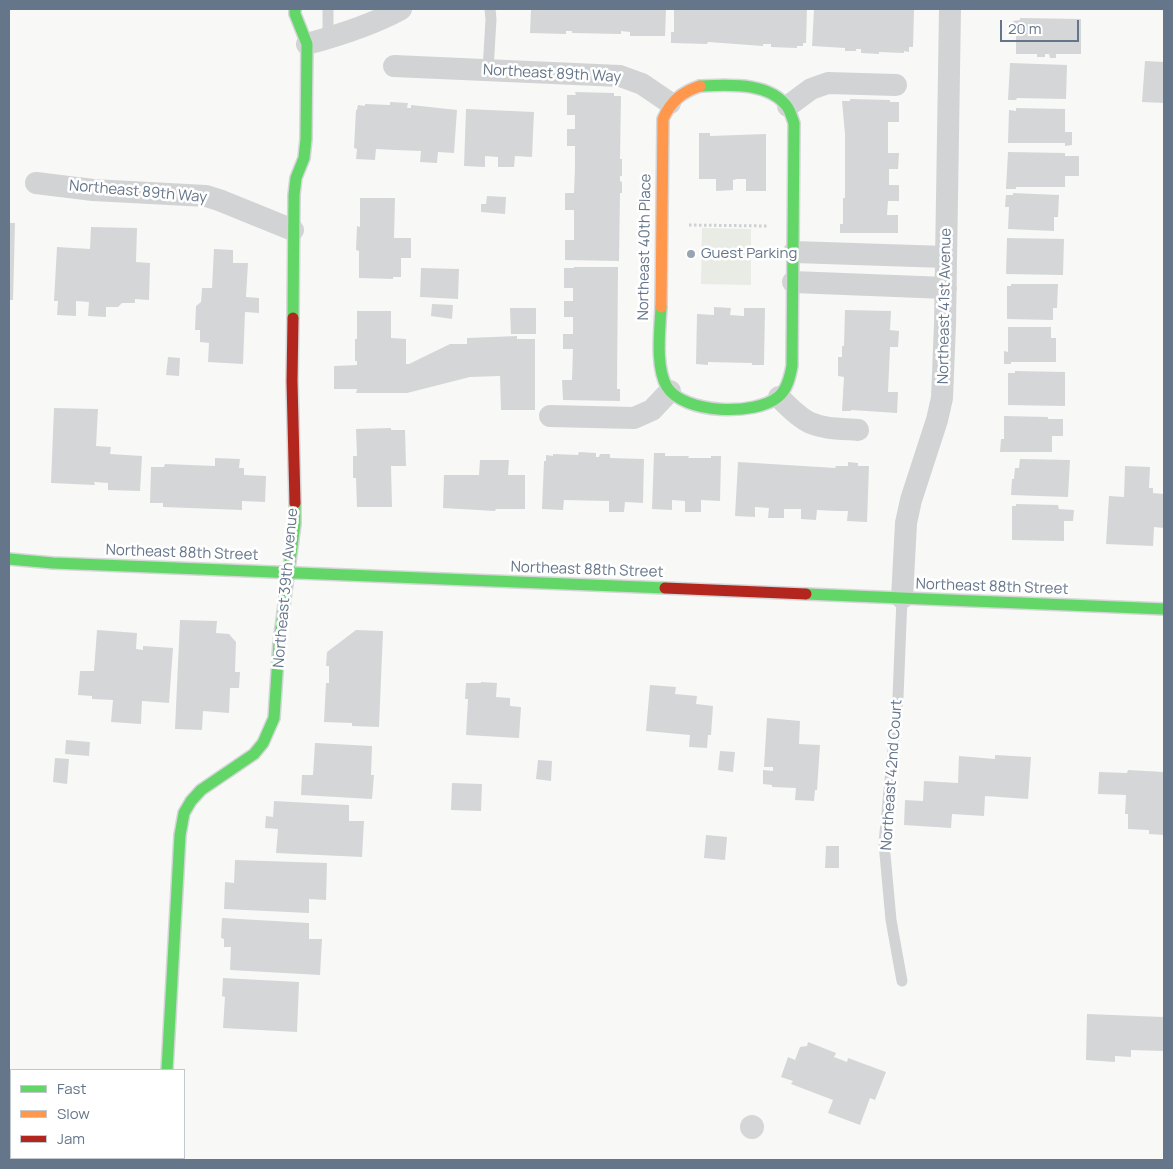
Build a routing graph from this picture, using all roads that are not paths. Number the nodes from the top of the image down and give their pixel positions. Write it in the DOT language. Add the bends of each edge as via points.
graph roads {
  1 [pos="295,9"];
  2 [pos="328,9"];
  3 [pos="401,9"];
  4 [pos="490,9"];
  5 [pos="950,9"];
  6 [pos="317,41"];
  7 [pos="394,66"];
  8 [pos="488,70"];
  9 [pos="896,85"];
  10 [pos="670,103"];
  11 [pos="788,106"];
  12 [pos="36,183"];
  13 [pos="294,230"];
  14 [pos="794,252"];
  15 [pos="946,257"];
  16 [pos="793,282"];
  17 [pos="946,288"];
  18 [pos="670,391"];
  19 [pos="779,397"];
  20 [pos="550,416"];
  21 [pos="858,430"];
  22 [pos="9,559"];
  23 [pos="288,572"];
  24 [pos="902,598"];
  25 [pos="1164,609"];
  26 [pos="902,981"];
  27 [pos="168,1069"];
  1 -- 6 [label="street, Northeast 39th Avenue" via="295,14"];
  2 -- 6 [label="lane"];
  3 -- 6 [label="street"];
  4 -- 8 [label="lane"];
  5 -- 15 [label="street, Northeast 41st Avenue"];
  6 -- 13 [label="street, Northeast 39th Avenue" via="304,158 296,178"];
  7 -- 8 [label="street, Northeast 89th Way"];
  8 -- 10 [label="street, Northeast 89th Way" via="620,76 642,84"];
  9 -- 11 [label="street" via="828,83 811,89"];
  10 -- 11 [label="street" via="691,88 710,86 760,89 776,95"];
  10 -- 18 [label="street, Northeast 40th Place" via="662,129 659,354 661,374"];
  11 -- 14 [label="street" via="795,134"];
  12 -- 13 [label="street, Northeast 89th Way" via="92,190 206,196"];
  13 -- 23 [label="street, Northeast 39th Avenue" via="294,524"];
  14 -- 15 [label="street"];
  14 -- 16 [label="street"];
  15 -- 17 [label="street, Northeast 41st Avenue"];
  16 -- 17 [label="street"];
  16 -- 19 [label="street" via="792,366"];
  17 -- 24 [label="street, Northeast 41st Avenue" via="942,398 906,523"];
  18 -- 19 [label="street" via="687,403 735,409 763,406"];
  18 -- 20 [label="street" via="652,410 634,418"];
  19 -- 21 [label="street" via="810,424"];
  22 -- 23 [label="street, Northeast 88th Street"];
  23 -- 24 [label="street, Northeast 88th Street"];
  23 -- 27 [label="street, Northeast 39th Avenue" via="279,643 276,704 269,732 254,754 191,800 180,824"];
  24 -- 25 [label="street, Northeast 88th Street"];
  24 -- 26 [label="lane, Northeast 42nd Court" via="898,696 884,843 891,920"];
}
